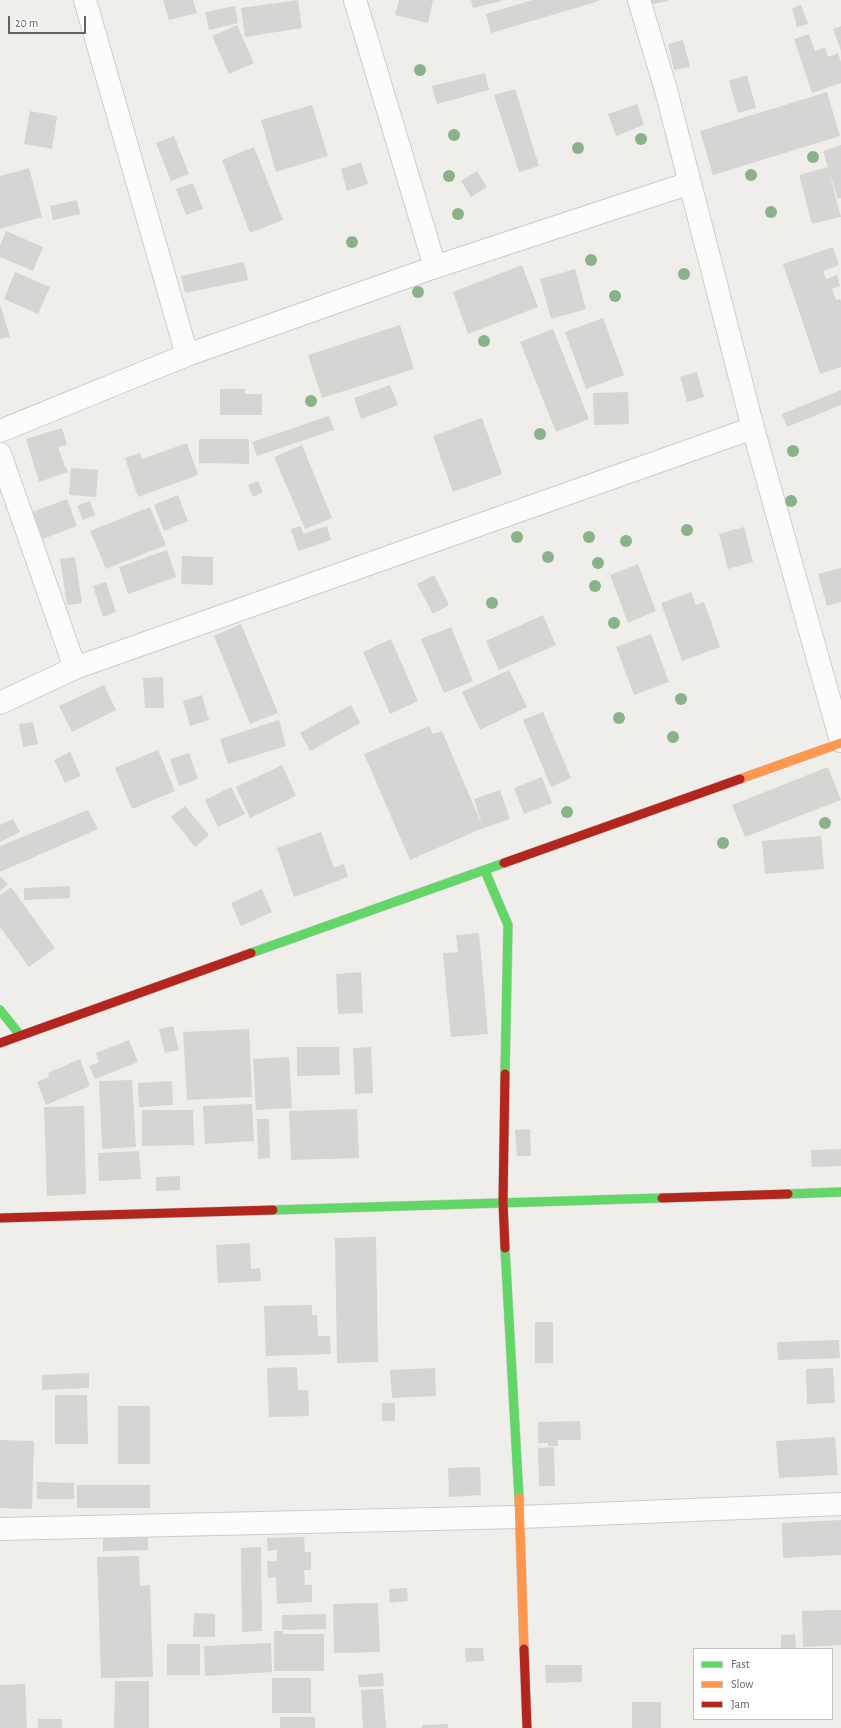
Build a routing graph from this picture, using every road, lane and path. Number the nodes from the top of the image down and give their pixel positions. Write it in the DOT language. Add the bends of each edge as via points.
graph roads {
  1 [pos="84,0"];
  2 [pos="355,0"];
  3 [pos="639,0"];
  4 [pos="690,183"];
  5 [pos="435,267"];
  6 [pos="187,355"];
  7 [pos="753,428"];
  8 [pos="0,431"];
  9 [pos="0,454"];
  10 [pos="75,668"];
  11 [pos="0,703"];
  12 [pos="841,742"];
  13 [pos="485,871"];
  14 [pos="0,1010"];
  15 [pos="20,1035"];
  16 [pos="0,1043"];
  17 [pos="841,1192"];
  18 [pos="503,1202"];
  19 [pos="0,1218"];
  20 [pos="841,1504"];
  21 [pos="520,1517"];
  22 [pos="0,1529"];
  23 [pos="526,1728"];
  1 -- 6 [label="street"];
  2 -- 5 [label="street"];
  3 -- 4 [label="street"];
  4 -- 5 [label="street"];
  4 -- 7 [label="street"];
  5 -- 6 [label="street"];
  6 -- 8 [label="street"];
  7 -- 10 [label="street"];
  7 -- 12 [label="street"];
  9 -- 10 [label="street"];
  10 -- 11 [label="street"];
  12 -- 13 [label="street"];
  13 -- 15 [label="street"];
  13 -- 18 [label="street" via="508,925"];
  14 -- 15 [label="street"];
  15 -- 16 [label="street"];
  17 -- 18 [label="street"];
  18 -- 19 [label="street"];
  18 -- 21 [label="street"];
  20 -- 21 [label="street"];
  21 -- 22 [label="street"];
  21 -- 23 [label="street"];
}
